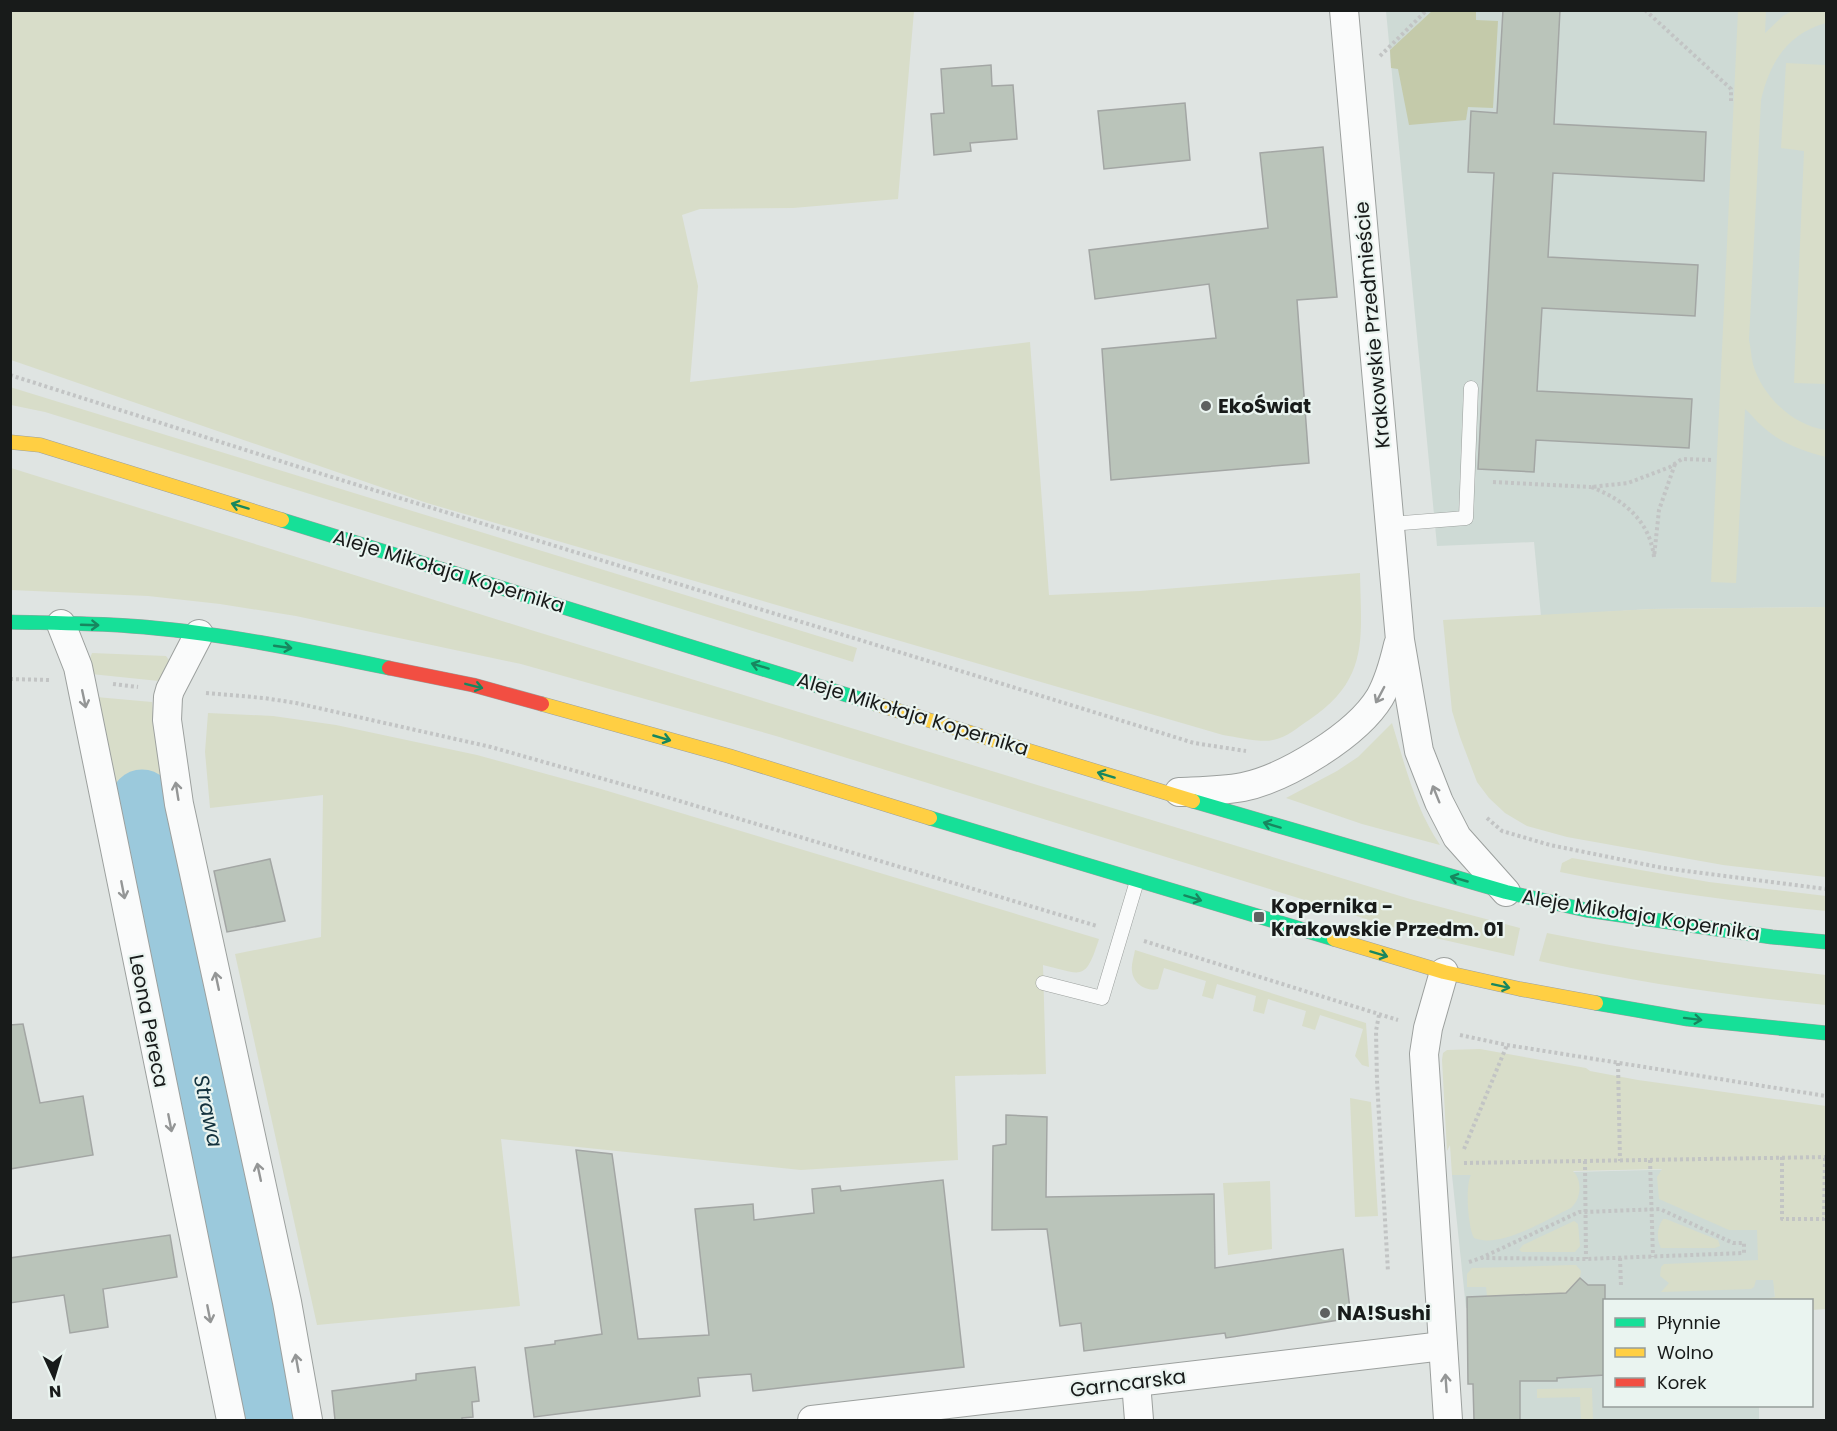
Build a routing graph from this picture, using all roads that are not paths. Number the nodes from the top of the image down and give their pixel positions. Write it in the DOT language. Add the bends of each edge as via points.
graph roads {
  1 [pos="1344,10"];
  2 [pos="1471,388"];
  3 [pos="10,435"];
  4 [pos="10,442"];
  5 [pos="40,445"];
  6 [pos="1390,524"];
  7 [pos="10,622"];
  8 [pos="61,624"];
  9 [pos="199,634"];
  10 [pos="1400,640"];
  11 [pos="1162,792"];
  12 [pos="1137,881"];
  13 [pos="1506,892"];
  14 [pos="1827,942"];
  15 [pos="1444,972"];
  16 [pos="1042,983"];
  17 [pos="1827,1033"];
  18 [pos="1443,1346"];
  19 [pos="1136,1383"];
  20 [pos="231,1420"];
  21 [pos="308,1420"];
  22 [pos="812,1420"];
  23 [pos="1139,1420"];
  24 [pos="1449,1420"];
  1 -- 6 [label="street, Krakowskie Przedmieście"];
  2 -- 6 [label="lane" via="1466,518"];
  3 -- 5 [label="main road"];
  4 -- 5 [label="main road, Aleje Mikołaja Kopernika"];
  11 -- 5 [label="main road, Aleje Mikołaja Kopernika, one-way"];
  6 -- 10 [label="street, Krakowskie Przedmieście"];
  7 -- 8 [label="main road"];
  8 -- 9 [label="main road, one-way"];
  8 -- 20 [label="street, Leona Pereca, one-way" via="81,681"];
  9 -- 12 [label="main road, one-way" via="298,649 473,685 729,756"];
  21 -- 9 [label="street, one-way" via="287,1302 179,804 166,720 170,690"];
  10 -- 11 [label="street, Krakowskie Przedmieście, one-way" via="1381,695 1370,711 1334,743 1293,768 1246,786"];
  13 -- 10 [label="street, Krakowskie Przedmieście, one-way" via="1457,837 1439,802 1419,751"];
  13 -- 11 [label="main road, Aleje Mikołaja Kopernika, one-way"];
  12 -- 15 [label="main road, one-way"];
  12 -- 16 [label="lane" via="1102,998"];
  13 -- 14 [label="main road, Aleje Mikołaja Kopernika" via="1586,910"];
  15 -- 17 [label="main road, one-way" via="1688,1019"];
  15 -- 18 [label="street" via="1424,1047"];
  18 -- 19 [label="street, Garncarska"];
  24 -- 18 [label="street, one-way"];
  19 -- 22 [label="street, Garncarska"];
  19 -- 23 [label="street"];
}
